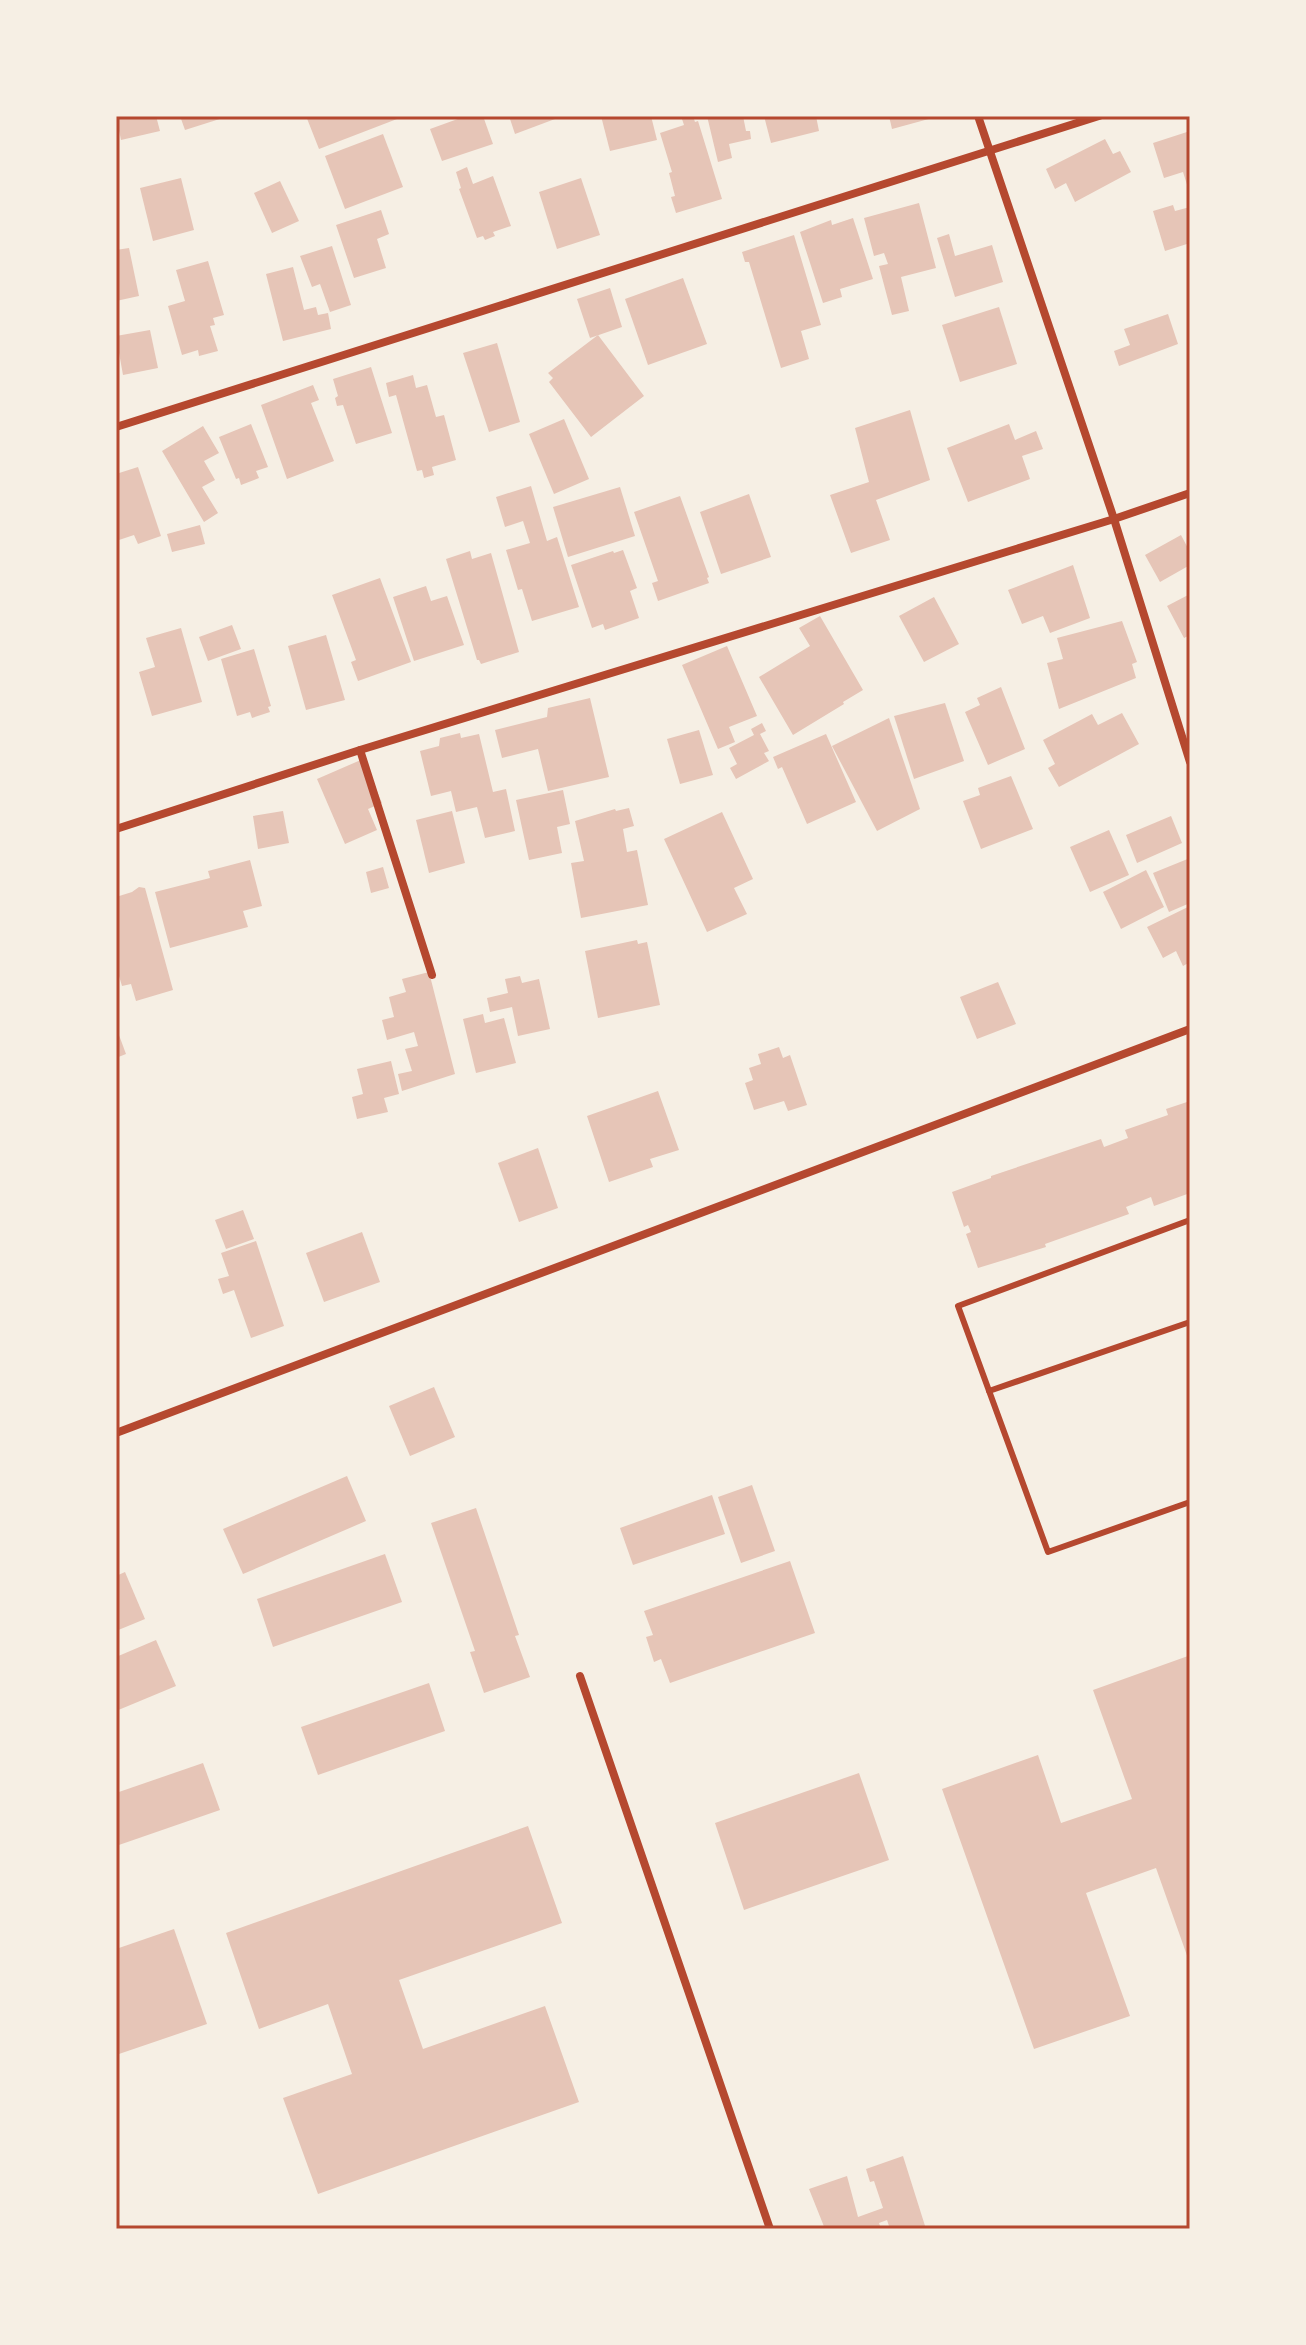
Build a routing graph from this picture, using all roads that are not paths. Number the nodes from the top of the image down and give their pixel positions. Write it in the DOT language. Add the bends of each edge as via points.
graph roads {
  1 [pos="978,116"];
  2 [pos="1099,116"];
  3 [pos="989,151"];
  4 [pos="116,427"];
  5 [pos="1190,493"];
  6 [pos="1114,519"];
  7 [pos="360,750"];
  8 [pos="1190,762"];
  9 [pos="116,829"];
  10 [pos="432,975"];
  11 [pos="1190,1029"];
  12 [pos="1190,1220"];
  13 [pos="1190,1322"];
  14 [pos="989,1391"];
  15 [pos="116,1433"];
  16 [pos="1190,1502"];
  17 [pos="580,1676"];
  18 [pos="770,2229"];
  1 -- 3 [label="street"];
  2 -- 3 [label="street"];
  3 -- 4 [label="street"];
  3 -- 6 [label="street"];
  5 -- 6 [label="street"];
  6 -- 7 [label="street"];
  6 -- 8 [label="street"];
  7 -- 9 [label="street"];
  7 -- 10 [label="street"];
  11 -- 15 [label="street"];
  12 -- 14 [label="lane" via="958,1306"];
  13 -- 14 [label="lane"];
  14 -- 16 [label="lane" via="1048,1552"];
  17 -- 18 [label="street"];
}
